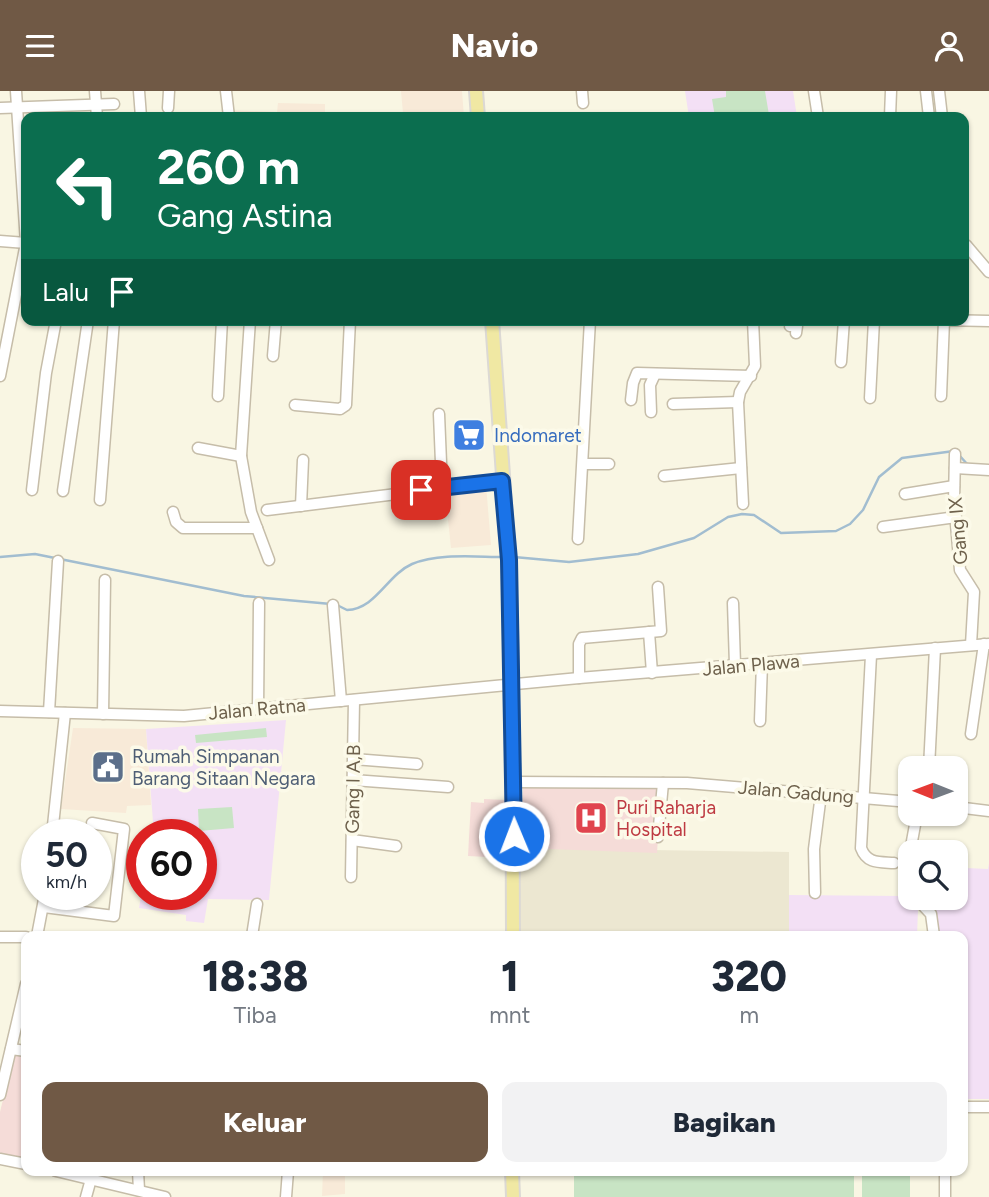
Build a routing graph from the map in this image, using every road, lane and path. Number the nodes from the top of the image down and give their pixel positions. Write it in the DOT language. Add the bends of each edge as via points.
graph roads {
  1 [pos="16,91"];
  2 [pos="95,91"];
  3 [pos="139,91"];
  4 [pos="169,91"];
  5 [pos="226,91"];
  6 [pos="476,91"];
  7 [pos="582,91"];
  8 [pos="814,91"];
  9 [pos="891,91"];
  10 [pos="926,91"];
  11 [pos="939,91"];
  12 [pos="583,103"];
  13 [pos="114,104"];
  14 [pos="96,105"];
  15 [pos="17,108"];
  16 [pos="168,108"];
  17 [pos="0,109"];
  18 [pos="54,112"];
  19 [pos="97,112"];
  20 [pos="141,112"];
  21 [pos="228,112"];
  22 [pos="478,112"];
  23 [pos="817,112"];
  24 [pos="890,112"];
  25 [pos="928,112"];
  26 [pos="942,112"];
  27 [pos="21,168"];
  28 [pos="0,241"];
  29 [pos="21,243"];
  30 [pos="969,248"];
  31 [pos="21,269"];
  32 [pos="989,272"];
  33 [pos="969,321"];
  34 [pos="989,321"];
  35 [pos="56,326"];
  36 [pos="87,326"];
  37 [pos="114,326"];
  38 [pos="222,326"];
  39 [pos="250,326"];
  40 [pos="276,326"];
  41 [pos="349,326"];
  42 [pos="492,326"];
  43 [pos="590,326"];
  44 [pos="753,326"];
  45 [pos="797,326"];
  46 [pos="844,326"];
  47 [pos="874,326"];
  48 [pos="943,326"];
  49 [pos="796,334"];
  50 [pos="273,356"];
  51 [pos="841,362"];
  52 [pos="655,374"];
  53 [pos="0,376"];
  54 [pos="751,376"];
  55 [pos="942,396"];
  56 [pos="218,397"];
  57 [pos="870,398"];
  58 [pos="631,400"];
  59 [pos="738,402"];
  60 [pos="673,404"];
  61 [pos="295,405"];
  62 [pos="651,412"];
  63 [pos="439,414"];
  64 [pos="198,448"];
  65 [pos="955,454"];
  66 [pos="241,456"];
  67 [pos="303,460"];
  68 [pos="583,464"];
  69 [pos="609,464"];
  70 [pos="741,468"];
  71 [pos="955,468"];
  72 [pos="989,470"];
  73 [pos="664,476"];
  74 [pos="502,481"];
  75 [pos="954,486"];
  76 [pos="442,487"];
  77 [pos="32,490"];
  78 [pos="62,491"];
  79 [pos="905,493"];
  80 [pos="100,500"];
  81 [pos="743,504"];
  82 [pos="301,506"];
  83 [pos="267,510"];
  84 [pos="173,512"];
  85 [pos="956,517"];
  86 [pos="883,527"];
  87 [pos="257,528"];
  88 [pos="578,539"];
  89 [pos="270,560"];
  90 [pos="58,561"];
  91 [pos="105,580"];
  92 [pos="658,587"];
  93 [pos="258,603"];
  94 [pos="733,603"];
  95 [pos="333,605"];
  96 [pos="649,632"];
  97 [pos="986,644"];
  98 [pos="971,645"];
  99 [pos="935,647"];
  100 [pos="871,655"];
  101 [pos="762,663"];
  102 [pos="735,665"];
  103 [pos="652,673"];
  104 [pos="579,678"];
  105 [pos="513,686"];
  106 [pos="354,700"];
  107 [pos="341,701"];
  108 [pos="258,710"];
  109 [pos="0,711"];
  110 [pos="49,712"];
  111 [pos="65,713"];
  112 [pos="103,714"];
  113 [pos="760,721"];
  114 [pos="971,734"];
  115 [pos="930,756"];
  116 [pos="354,759"];
  117 [pos="417,764"];
  118 [pos="353,780"];
  119 [pos="513,782"];
  120 [pos="663,783"];
  121 [pos="448,787"];
  122 [pos="821,794"];
  123 [pos="863,799"];
  124 [pos="898,801"];
  125 [pos="968,808"];
  126 [pos="989,811"];
  127 [pos="54,819"];
  128 [pos="112,827"];
  129 [pos="658,837"];
  130 [pos="352,840"];
  131 [pos="396,846"];
  132 [pos="894,863"];
  133 [pos="351,877"];
  134 [pos="815,893"];
  135 [pos="257,904"];
  136 [pos="43,910"];
  137 [pos="67,910"];
  138 [pos="928,910"];
  139 [pos="38,931"];
  140 [pos="253,931"];
  141 [pos="513,931"];
  142 [pos="934,931"];
  143 [pos="0,937"];
  144 [pos="21,937"];
  145 [pos="21,1006"];
  146 [pos="11,1049"];
  147 [pos="21,1050"];
  148 [pos="0,1095"];
  149 [pos="968,1107"];
  150 [pos="989,1107"];
  151 [pos="0,1159"];
  152 [pos="21,1163"];
  153 [pos="78,1176"];
  154 [pos="138,1176"];
  155 [pos="288,1176"];
  156 [pos="512,1176"];
  157 [pos="945,1176"];
  158 [pos="91,1179"];
  159 [pos="139,1190"];
  160 [pos="86,1197"];
  161 [pos="165,1197"];
  162 [pos="286,1197"];
  163 [pos="513,1197"];
  164 [pos="944,1197"];
  1 -- 15 [label="street"];
  2 -- 14 [label="street"];
  3 -- 20 [label="street"];
  4 -- 16 [label="street"];
  5 -- 21 [label="street"];
  6 -- 22 [label="main road"];
  7 -- 12 [label="street"];
  8 -- 23 [label="street"];
  9 -- 24 [label="street"];
  10 -- 25 [label="street"];
  11 -- 26 [label="street"];
  13 -- 14 [label="street"];
  14 -- 18 [label="street"];
  14 -- 19 [label="street"];
  15 -- 17 [label="street"];
  15 -- 18 [label="street"];
  15 -- 27 [label="street"];
  28 -- 29 [label="street"];
  30 -- 32 [label="street"];
  31 -- 53 [label="street"];
  33 -- 34 [label="street"];
  35 -- 77 [label="street"];
  36 -- 78 [label="street"];
  37 -- 80 [label="street"];
  38 -- 56 [label="street"];
  39 -- 66 [label="street"];
  40 -- 50 [label="street"];
  41 -- 61 [label="street" via="344,407"];
  42 -- 74 [label="main road"];
  43 -- 68 [label="street"];
  44 -- 54 [label="street" via="755,366"];
  45 -- 49 [label="street"];
  46 -- 51 [label="street"];
  47 -- 57 [label="street"];
  48 -- 55 [label="street"];
  52 -- 54 [label="street"];
  52 -- 58 [label="street" via="637,373"];
  52 -- 62 [label="street" via="650,385"];
  54 -- 59 [label="street"];
  59 -- 60 [label="street"];
  59 -- 70 [label="street"];
  63 -- 76 [label="street"];
  64 -- 66 [label="street"];
  65 -- 71 [label="street, Gang IX"];
  66 -- 87 [label="street"];
  67 -- 82 [label="street"];
  68 -- 69 [label="street"];
  68 -- 88 [label="street"];
  70 -- 73 [label="street"];
  70 -- 81 [label="street"];
  71 -- 72 [label="street"];
  71 -- 75 [label="street, Gang IX"];
  74 -- 76 [label="street"];
  74 -- 105 [label="main road"];
  75 -- 79 [label="street"];
  75 -- 85 [label="street, Gang IX"];
  76 -- 82 [label="street"];
  82 -- 83 [label="street"];
  84 -- 87 [label="street" via="183,528"];
  85 -- 86 [label="street"];
  85 -- 98 [label="street, Gang IX" via="961,573 974,592"];
  87 -- 89 [label="street"];
  90 -- 110 [label="street"];
  91 -- 112 [label="street"];
  92 -- 96 [label="street" via="661,631"];
  93 -- 108 [label="street"];
  94 -- 102 [label="street"];
  95 -- 107 [label="street"];
  96 -- 103 [label="street"];
  96 -- 104 [label="street" via="582,638"];
  97 -- 98 [label="street, Jalan Plawa"];
  97 -- 114 [label="street"];
  98 -- 99 [label="street, Jalan Plawa"];
  99 -- 100 [label="street, Jalan Plawa"];
  99 -- 115 [label="street"];
  100 -- 101 [label="street, Jalan Plawa"];
  100 -- 123 [label="street"];
  101 -- 102 [label="street, Jalan Plawa"];
  101 -- 113 [label="street"];
  102 -- 103 [label="street, Jalan Plawa"];
  103 -- 104 [label="street, Jalan Plawa"];
  104 -- 105 [label="street, Jalan Plawa"];
  105 -- 106 [label="street, Jalan Ratna"];
  105 -- 119 [label="main road"];
  106 -- 107 [label="street, Jalan Ratna"];
  106 -- 116 [label="street, Gang I A,B"];
  107 -- 108 [label="street, Jalan Ratna"];
  108 -- 112 [label="street, Jalan Ratna" via="184,716"];
  109 -- 110 [label="street, Jalan Ratna"];
  110 -- 111 [label="street, Jalan Ratna"];
  111 -- 112 [label="street, Jalan Ratna"];
  111 -- 127 [label="street"];
  116 -- 117 [label="street"];
  116 -- 118 [label="street, Gang I A,B"];
  118 -- 121 [label="street"];
  118 -- 130 [label="street, Gang I A,B"];
  119 -- 120 [label="street, Jalan Gadung"];
  119 -- 141 [label="main road"];
  120 -- 122 [label="street, Jalan Gadung"];
  120 -- 129 [label="street"];
  122 -- 123 [label="street, Jalan Gadung"];
  122 -- 134 [label="street" via="814,849"];
  123 -- 124 [label="street, Jalan Gadung"];
  123 -- 132 [label="street" via="864,855 872,862"];
  125 -- 126 [label="street"];
  128 -- 137 [label="street" via="124,829 114,916"];
  130 -- 131 [label="street"];
  130 -- 133 [label="street, Gang I A,B"];
  135 -- 140 [label="street"];
  136 -- 139 [label="street"];
  138 -- 142 [label="street"];
  143 -- 144 [label="street"];
  145 -- 146 [label="street"];
  146 -- 147 [label="street"];
  146 -- 148 [label="street"];
  149 -- 150 [label="street"];
  151 -- 152 [label="street"];
  153 -- 158 [label="street"];
  154 -- 159 [label="street"];
  155 -- 162 [label="street"];
  156 -- 163 [label="main road"];
  157 -- 164 [label="street"];
  158 -- 159 [label="street"];
  158 -- 160 [label="street"];
  159 -- 161 [label="street"];
}
